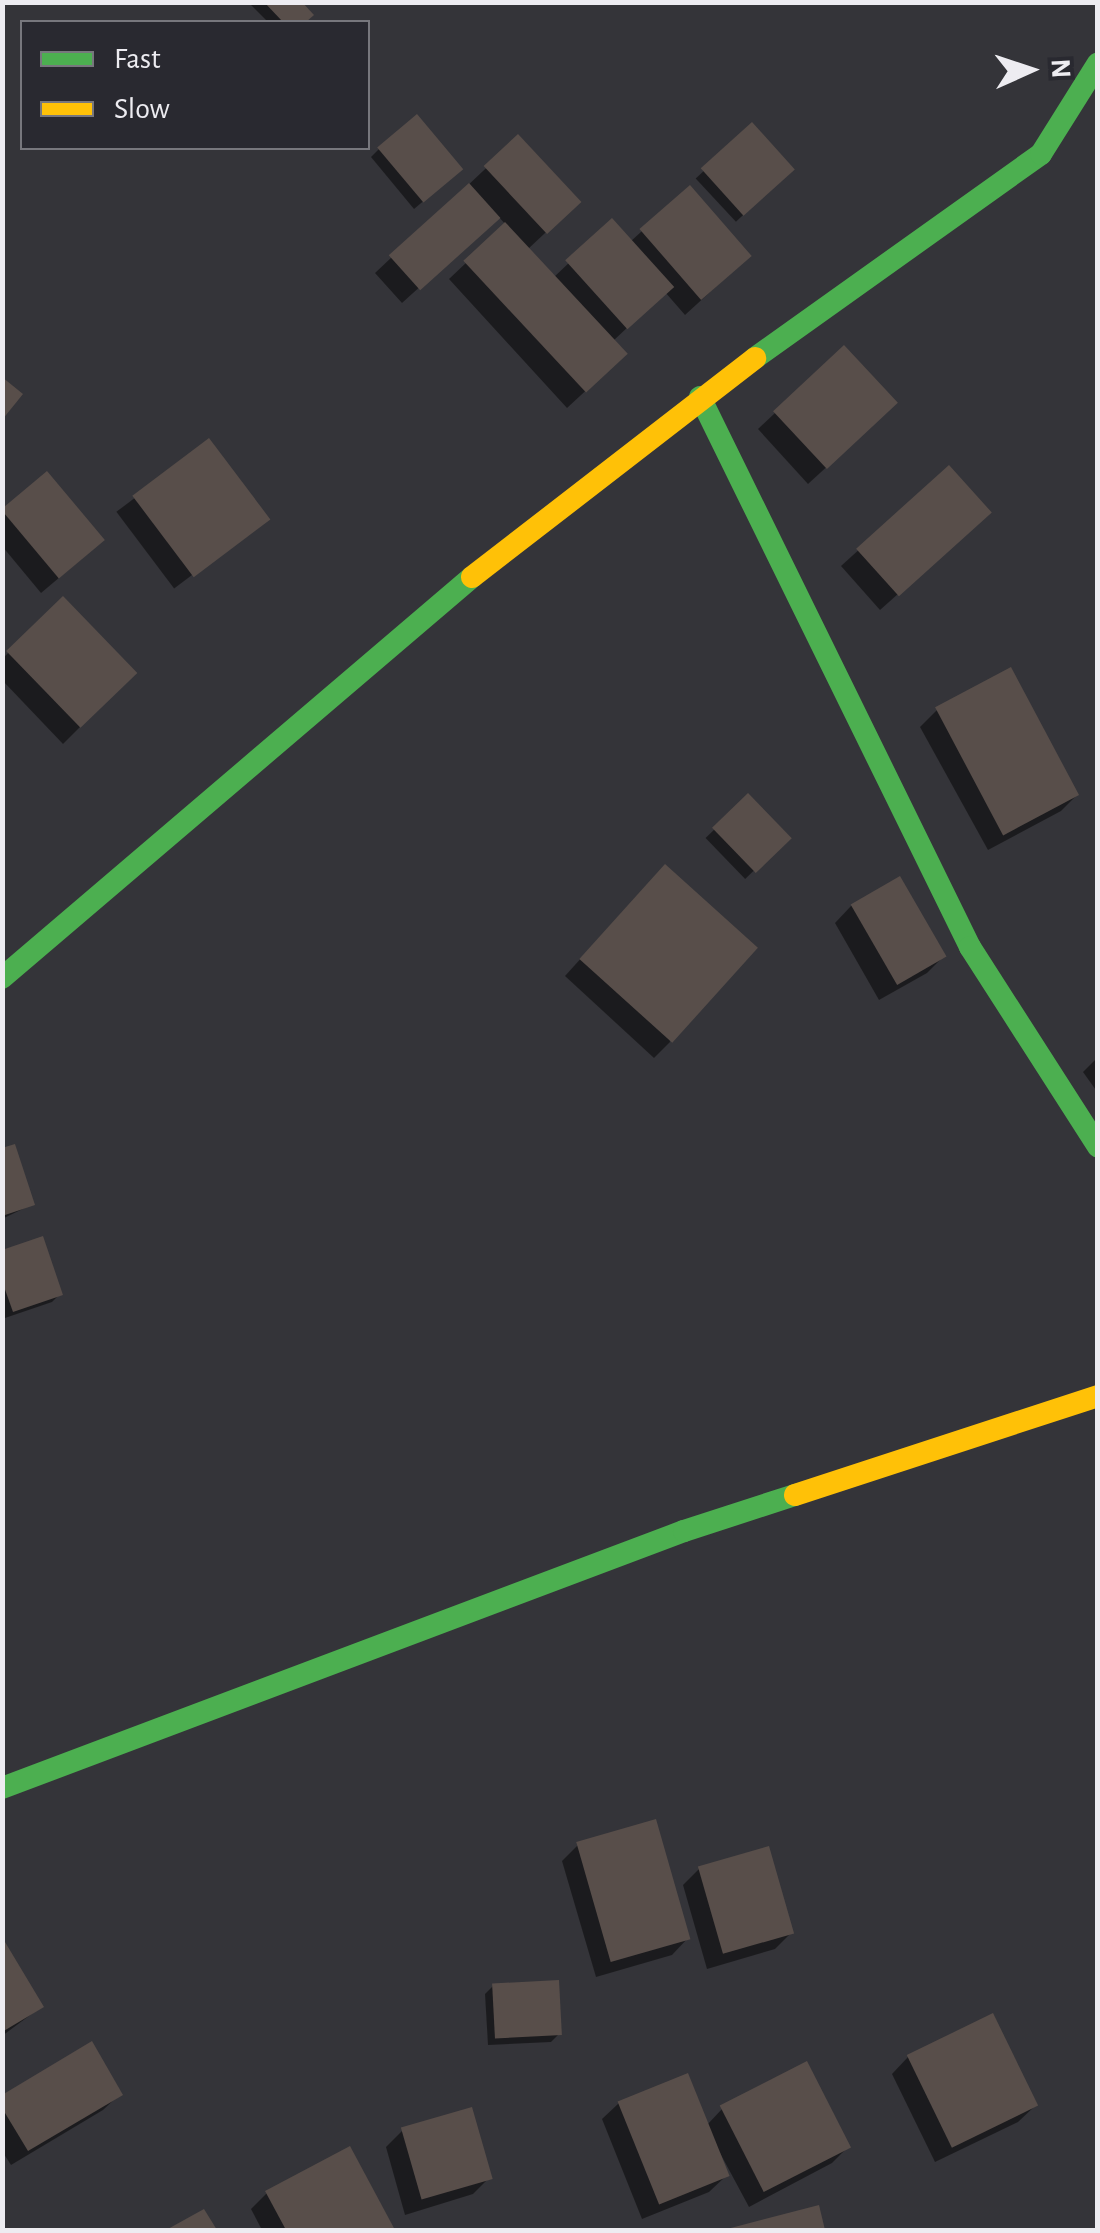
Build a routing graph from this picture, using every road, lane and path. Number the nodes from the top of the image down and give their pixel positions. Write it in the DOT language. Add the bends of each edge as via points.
graph roads {
  1 [pos="1098,63"];
  2 [pos="700,397"];
  3 [pos="2,978"];
  4 [pos="1098,1146"];
  5 [pos="1098,1396"];
  6 [pos="2,1788"];
  1 -- 2 [label="street" via="1040,154"];
  2 -- 3 [label="street" via="408,627"];
  2 -- 4 [label="street" via="970,946"];
  5 -- 6 [label="street" via="684,1531"];
}
